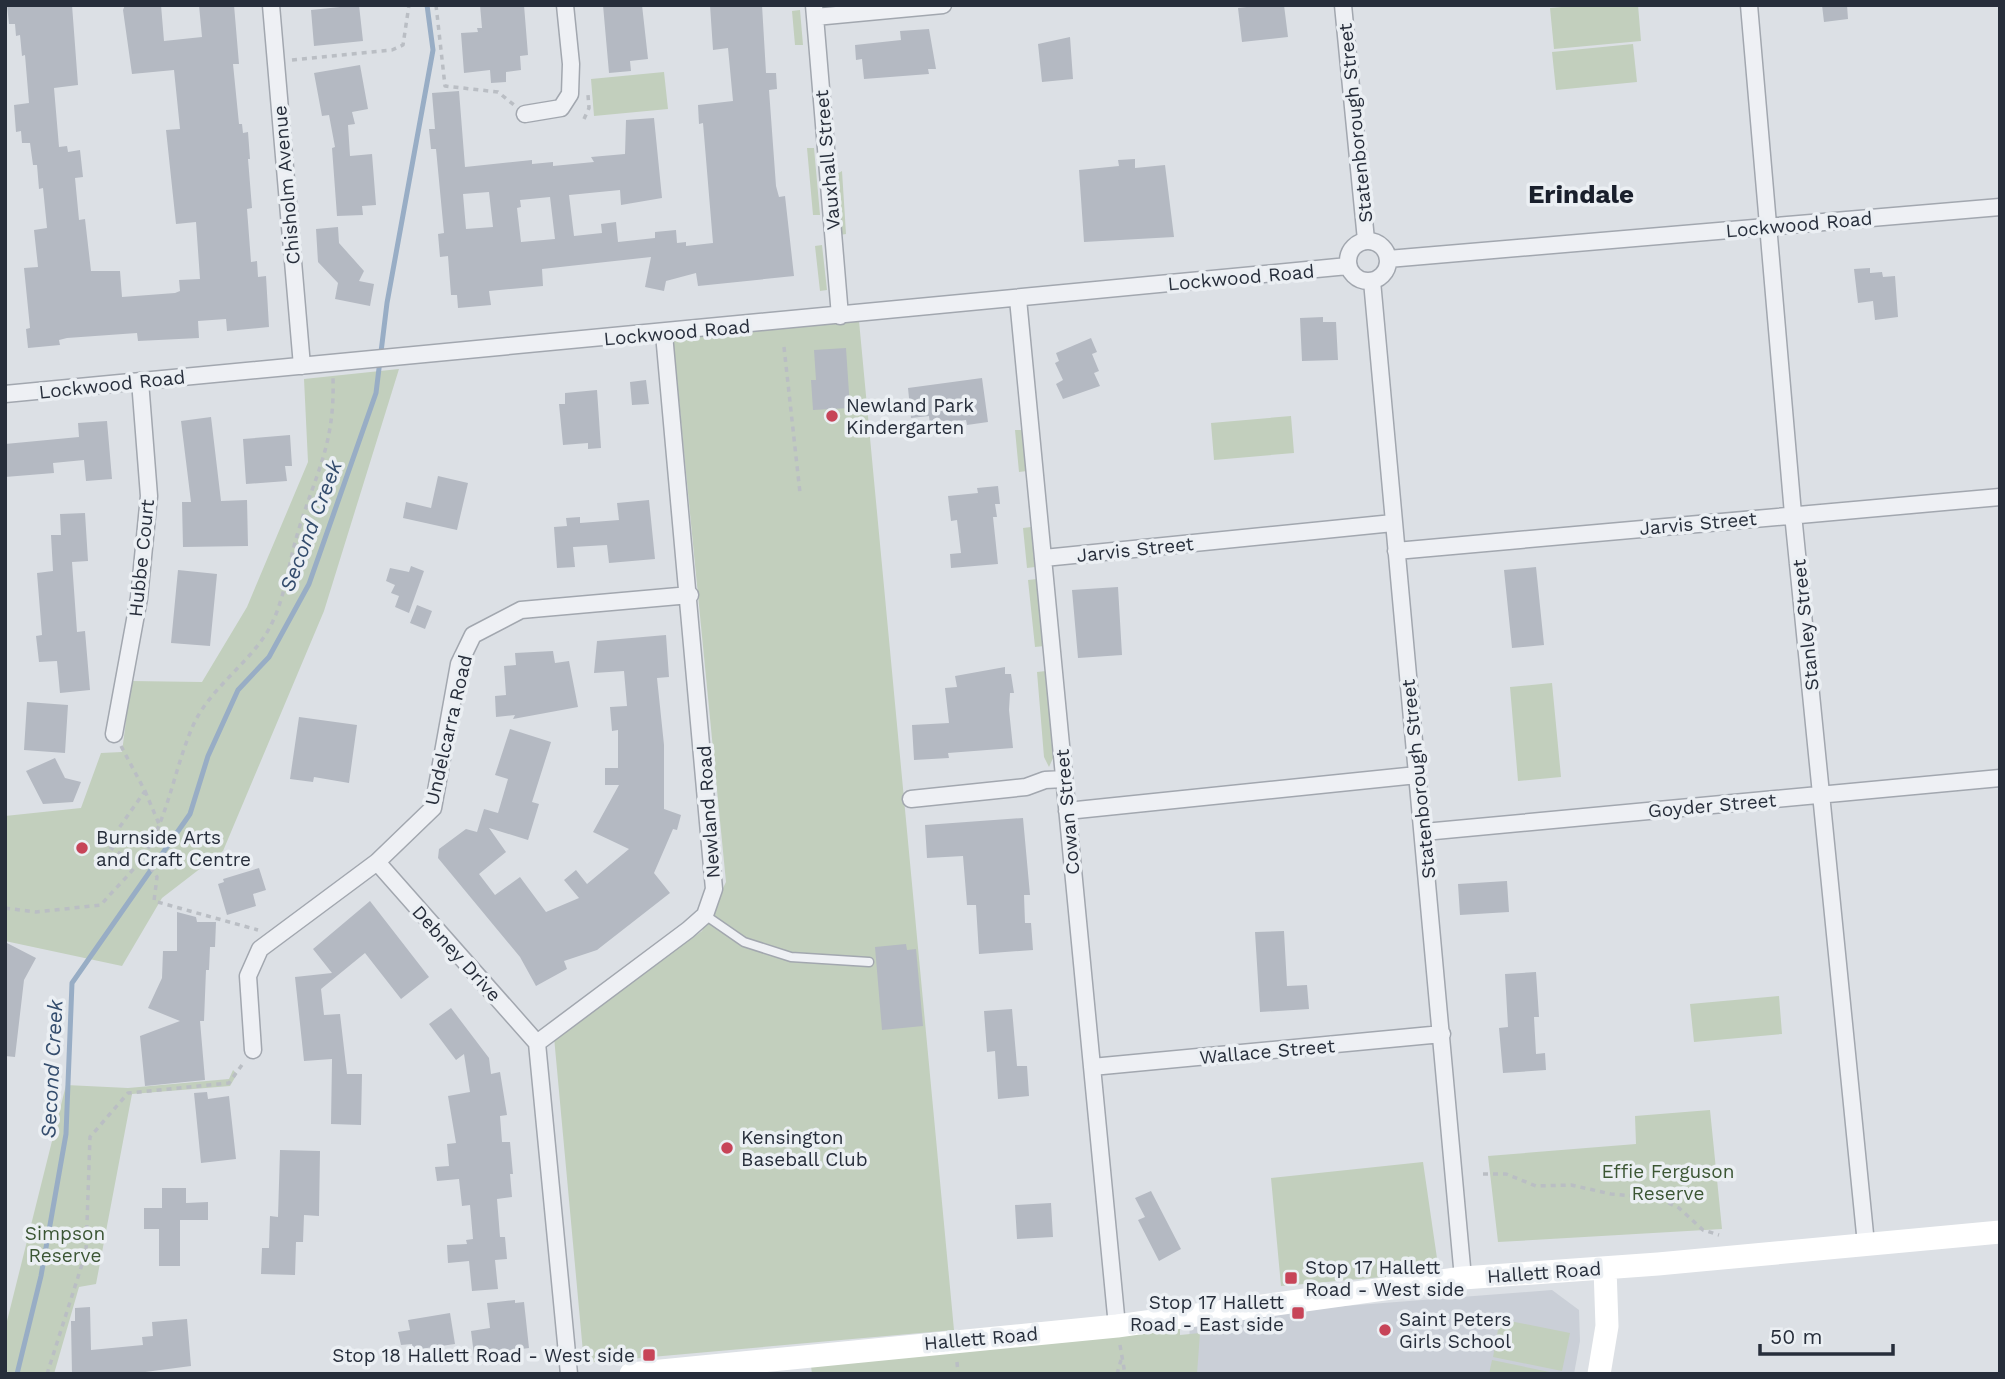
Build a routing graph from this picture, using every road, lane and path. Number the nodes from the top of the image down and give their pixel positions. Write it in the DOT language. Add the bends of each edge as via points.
graph roads {
  1 [pos="271,5"];
  2 [pos="409,5"];
  3 [pos="436,5"];
  4 [pos="565,5"];
  5 [pos="943,5"];
  6 [pos="1343,5"];
  7 [pos="1749,5"];
  8 [pos="815,11"];
  9 [pos="276,61"];
  10 [pos="525,114"];
  11 [pos="2000,206"];
  12 [pos="1770,227"];
  13 [pos="1366,240"];
  14 [pos="1388,259"];
  15 [pos="1348,266"];
  16 [pos="1372,281"];
  17 [pos="1017,299"];
  18 [pos="840,316"];
  19 [pos="664,334"];
  20 [pos="784,347"];
  21 [pos="332,362"];
  22 [pos="302,366"];
  23 [pos="140,381"];
  24 [pos="5,394"];
  25 [pos="800,493"];
  26 [pos="2000,497"];
  27 [pos="1793,514"];
  28 [pos="1394,523"];
  29 [pos="1396,551"];
  30 [pos="1044,558"];
  31 [pos="690,595"];
  32 [pos="114,734"];
  33 [pos="1417,775"];
  34 [pos="2000,778"];
  35 [pos="1064,779"];
  36 [pos="145,791"];
  37 [pos="1823,794"];
  38 [pos="911,799"];
  39 [pos="1067,811"];
  40 [pos="159,824"];
  41 [pos="1424,832"];
  42 [pos="142,857"];
  43 [pos="377,862"];
  44 [pos="5,908"];
  45 [pos="705,915"];
  46 [pos="277,935"];
  47 [pos="869,962"];
  48 [pos="1442,1034"];
  49 [pos="537,1043"];
  50 [pos="253,1050"];
  51 [pos="1092,1067"];
  52 [pos="1483,1174"];
  53 [pos="2000,1232"];
  54 [pos="1719,1235"];
  55 [pos="1866,1244"];
  56 [pos="1605,1268"];
  57 [pos="1463,1278"];
  58 [pos="1117,1326"];
  59 [pos="1122,1358"];
  60 [pos="785,1366"];
  61 [pos="47,1374"];
  62 [pos="569,1374"];
  63 [pos="631,1374"];
  64 [pos="1117,1374"];
  65 [pos="1125,1374"];
  66 [pos="1599,1374"];
  1 -- 9 [label="street, Chisholm Avenue"];
  2 -- 9 [label="path" via="403,45 392,50"];
  3 -- 10 [label="path" via="445,86 498,92"];
  4 -- 10 [label="street" via="570,94 561,108"];
  5 -- 8 [label="street"];
  6 -- 13 [label="street, Statenborough Street"];
  7 -- 12 [label="street, Stanley Street"];
  8 -- 18 [label="street, Vauxhall Street"];
  9 -- 22 [label="street, Chisholm Avenue"];
  11 -- 12 [label="street, Lockwood Road"];
  12 -- 14 [label="street, Lockwood Road"];
  12 -- 27 [label="street, Stanley Street"];
  13 -- 14 [label="street" via="1384,247"];
  13 -- 15 [label="street" via="1351,249"];
  14 -- 16 [label="street" via="1386,271"];
  15 -- 16 [label="street" via="1360,280"];
  15 -- 17 [label="street, Lockwood Road"];
  16 -- 28 [label="street, Statenborough Street"];
  17 -- 18 [label="street, Lockwood Road"];
  17 -- 30 [label="street, Cowan Street"];
  18 -- 19 [label="street, Lockwood Road"];
  19 -- 21 [label="street, Lockwood Road"];
  19 -- 31 [label="street, Newland Road"];
  20 -- 25 [label="path"];
  21 -- 22 [label="street, Lockwood Road"];
  21 -- 40 [label="path" via="330,439 297,533 287,583 266,634 242,667 218,687 192,727"];
  22 -- 23 [label="street, Lockwood Road"];
  23 -- 24 [label="street, Lockwood Road"];
  23 -- 32 [label="street, Hubbe Court" via="149,496 139,598"];
  26 -- 27 [label="street, Jarvis Street"];
  27 -- 29 [label="street, Jarvis Street"];
  27 -- 37 [label="street, Stanley Street"];
  28 -- 29 [label="street, Statenborough Street"];
  28 -- 30 [label="street, Jarvis Street"];
  29 -- 33 [label="street, Statenborough Street"];
  30 -- 35 [label="street, Cowan Street"];
  31 -- 43 [label="street, Undelcarra Road" via="521,610 473,635 459,664 433,808"];
  31 -- 45 [label="street, Newland Road" via="714,864 714,889"];
  32 -- 36 [label="path"];
  33 -- 39 [label="street"];
  33 -- 41 [label="street, Statenborough Street"];
  34 -- 37 [label="street, Goyder Street"];
  35 -- 38 [label="street"];
  35 -- 39 [label="street, Cowan Street"];
  36 -- 40 [label="path"];
  36 -- 42 [label="path" via="107,845 128,859"];
  37 -- 41 [label="street, Goyder Street"];
  37 -- 55 [label="street, Stanley Street"];
  39 -- 51 [label="street, Cowan Street"];
  40 -- 42 [label="path"];
  41 -- 48 [label="street, Statenborough Street"];
  42 -- 44 [label="path" via="101,905 36,912"];
  42 -- 46 [label="path" via="157,877 154,901"];
  43 -- 46 [label="street, Undelcarra Road"];
  43 -- 49 [label="street, Debney Drive"];
  45 -- 47 [label="lane" via="744,942 791,957"];
  45 -- 49 [label="street"];
  46 -- 50 [label="street, Undelcarra Road" via="260,949 248,976"];
  48 -- 51 [label="street, Wallace Street"];
  48 -- 57 [label="street, Statenborough Street"];
  49 -- 62 [label="street"];
  50 -- 61 [label="path" via="229,1083 128,1093 90,1137 86,1252"];
  51 -- 58 [label="street, Cowan Street"];
  52 -- 54 [label="path" via="1506,1174 1536,1186 1571,1185 1658,1198 1679,1208 1703,1230"];
  53 -- 55 [label="main road, Hallett Road"];
  55 -- 56 [label="main road, Hallett Road"];
  56 -- 57 [label="main road, Hallett Road"];
  56 -- 66 [label="main road" via="1607,1326"];
  57 -- 58 [label="main road, Hallett Road"];
  58 -- 59 [label="path"];
  58 -- 60 [label="main road, Hallett Road"];
  59 -- 64 [label="path"];
  59 -- 65 [label="path"];
  60 -- 63 [label="main road, Hallett Road"];
}
